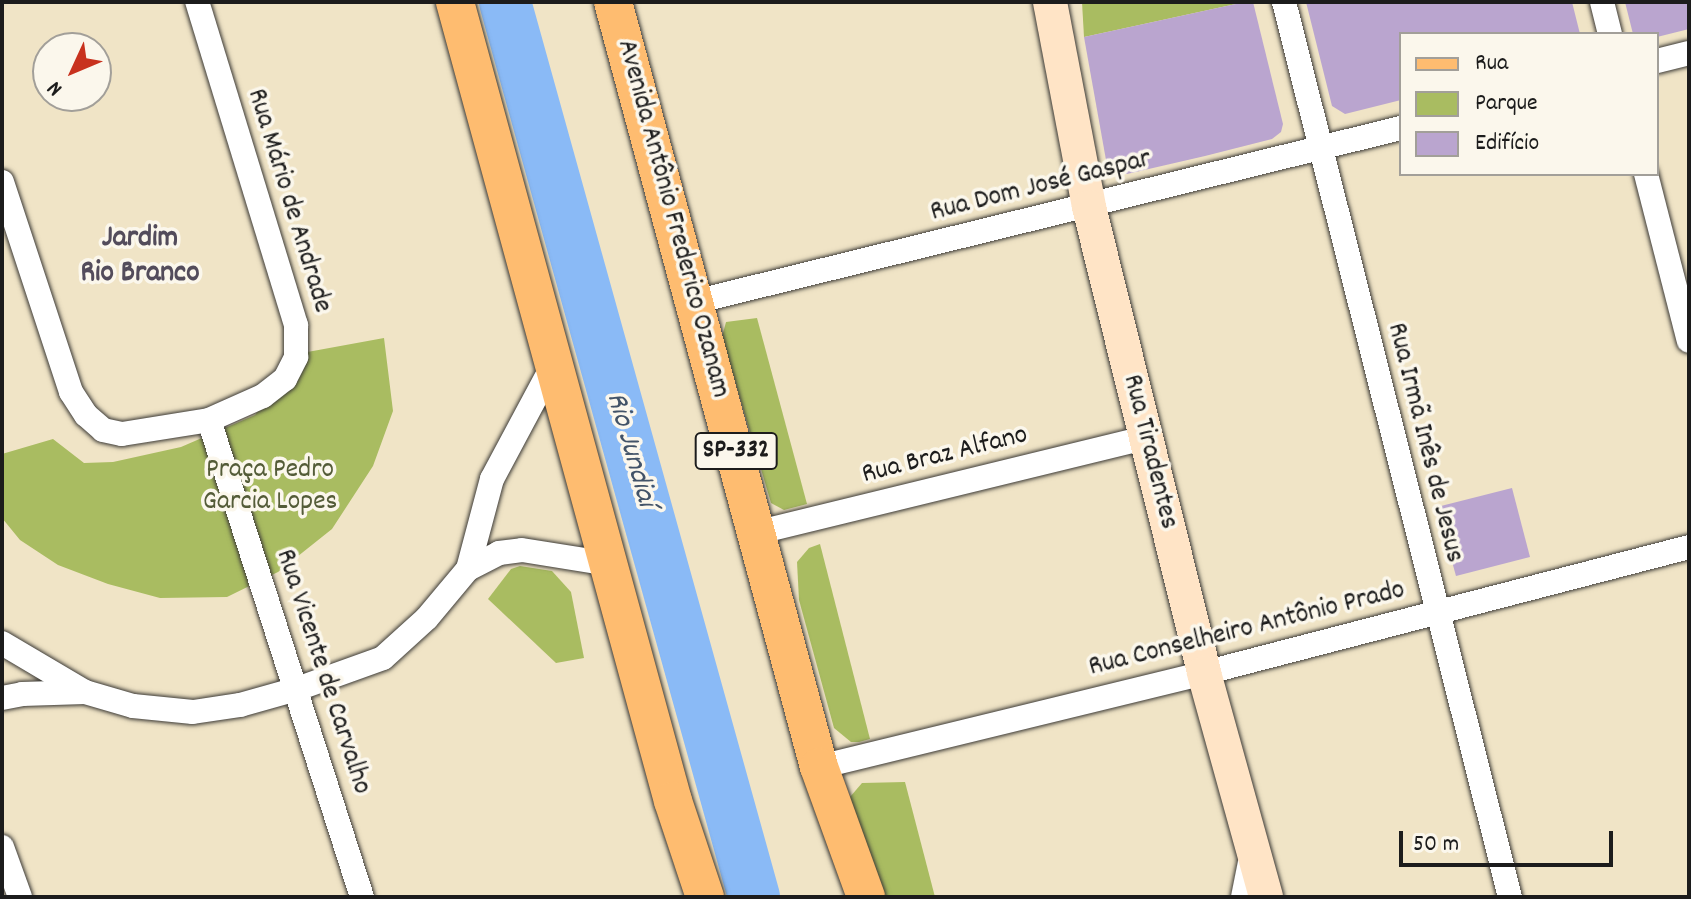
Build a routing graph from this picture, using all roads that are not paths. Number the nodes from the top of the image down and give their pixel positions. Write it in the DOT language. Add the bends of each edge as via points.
graph roads {
  1 [pos="197,2"];
  2 [pos="455,2"];
  3 [pos="613,2"];
  4 [pos="1050,2"];
  5 [pos="1284,2"];
  6 [pos="1602,2"];
  7 [pos="1610,32"];
  8 [pos="1689,53"];
  9 [pos="1659,60"];
  10 [pos="1399,129"];
  11 [pos="1319,149"];
  12 [pos="1647,176"];
  13 [pos="2,182"];
  14 [pos="1089,207"];
  15 [pos="694,302"];
  16 [pos="1689,341"];
  17 [pos="554,363"];
  18 [pos="209,420"];
  19 [pos="1146,438"];
  20 [pos="759,532"];
  21 [pos="1689,547"];
  22 [pos="609,564"];
  23 [pos="468,569"];
  24 [pos="1436,613"];
  25 [pos="2,643"];
  26 [pos="1204,673"];
  27 [pos="297,689"];
  28 [pos="85,692"];
  29 [pos="2,698"];
  30 [pos="819,767"];
  31 [pos="2,847"];
  32 [pos="1252,851"];
  33 [pos="20,897"];
  34 [pos="362,897"];
  35 [pos="705,897"];
  36 [pos="866,897"];
  37 [pos="1243,897"];
  38 [pos="1266,897"];
  39 [pos="1510,897"];
  1 -- 18 [label="street, Rua Mário de Andrade" via="296,325 296,357 285,379 263,396"];
  2 -- 17 [label="main road"];
  3 -- 15 [label="main road, Avenida Antônio Frederico Ozanam / SP-332"];
  4 -- 14 [label="street, Rua Tiradentes"];
  5 -- 11 [label="street, Rua Irmã Inês de Jesus"];
  6 -- 7 [label="street"];
  8 -- 9 [label="street"];
  10 -- 11 [label="street, Rua Dom José Gaspar"];
  11 -- 14 [label="street, Rua Dom José Gaspar"];
  11 -- 24 [label="street, Rua Irmã Inês de Jesus"];
  12 -- 16 [label="street"];
  13 -- 18 [label="street, Rua Mário de Andrade" via="71,392 86,415 103,430 122,434"];
  14 -- 15 [label="street, Rua Dom José Gaspar"];
  14 -- 19 [label="street, Rua Tiradentes"];
  15 -- 20 [label="main road, Avenida Antônio Frederico Ozanam / SP-332"];
  17 -- 22 [label="main road"];
  17 -- 23 [label="street" via="492,479"];
  18 -- 27 [label="street, Rua Vicente de Carvalho"];
  19 -- 20 [label="street, Rua Braz Alfano"];
  19 -- 26 [label="street, Rua Tiradentes"];
  20 -- 30 [label="main road, Avenida Antônio Frederico Ozanam / SP-332"];
  21 -- 24 [label="street, Rua Conselheiro Antônio Prado"];
  22 -- 23 [label="street" via="522,550 499,553"];
  22 -- 35 [label="main road" via="673,801"];
  23 -- 27 [label="street" via="427,618 383,658"];
  24 -- 26 [label="street, Rua Conselheiro Antônio Prado"];
  24 -- 39 [label="street, Rua Irmã Inês de Jesus"];
  25 -- 28 [label="street"];
  26 -- 30 [label="street, Rua Conselheiro Antônio Prado"];
  26 -- 32 [label="street, Rua Tiradentes"];
  27 -- 28 [label="street" via="193,712 133,706"];
  27 -- 34 [label="street, Rua Vicente de Carvalho"];
  28 -- 29 [label="street"];
  30 -- 36 [label="main road, Avenida Antônio Frederico Ozanam / SP-332"];
  31 -- 33 [label="street"];
  32 -- 37 [label="street"];
  32 -- 38 [label="street, Rua Tiradentes"];
}
